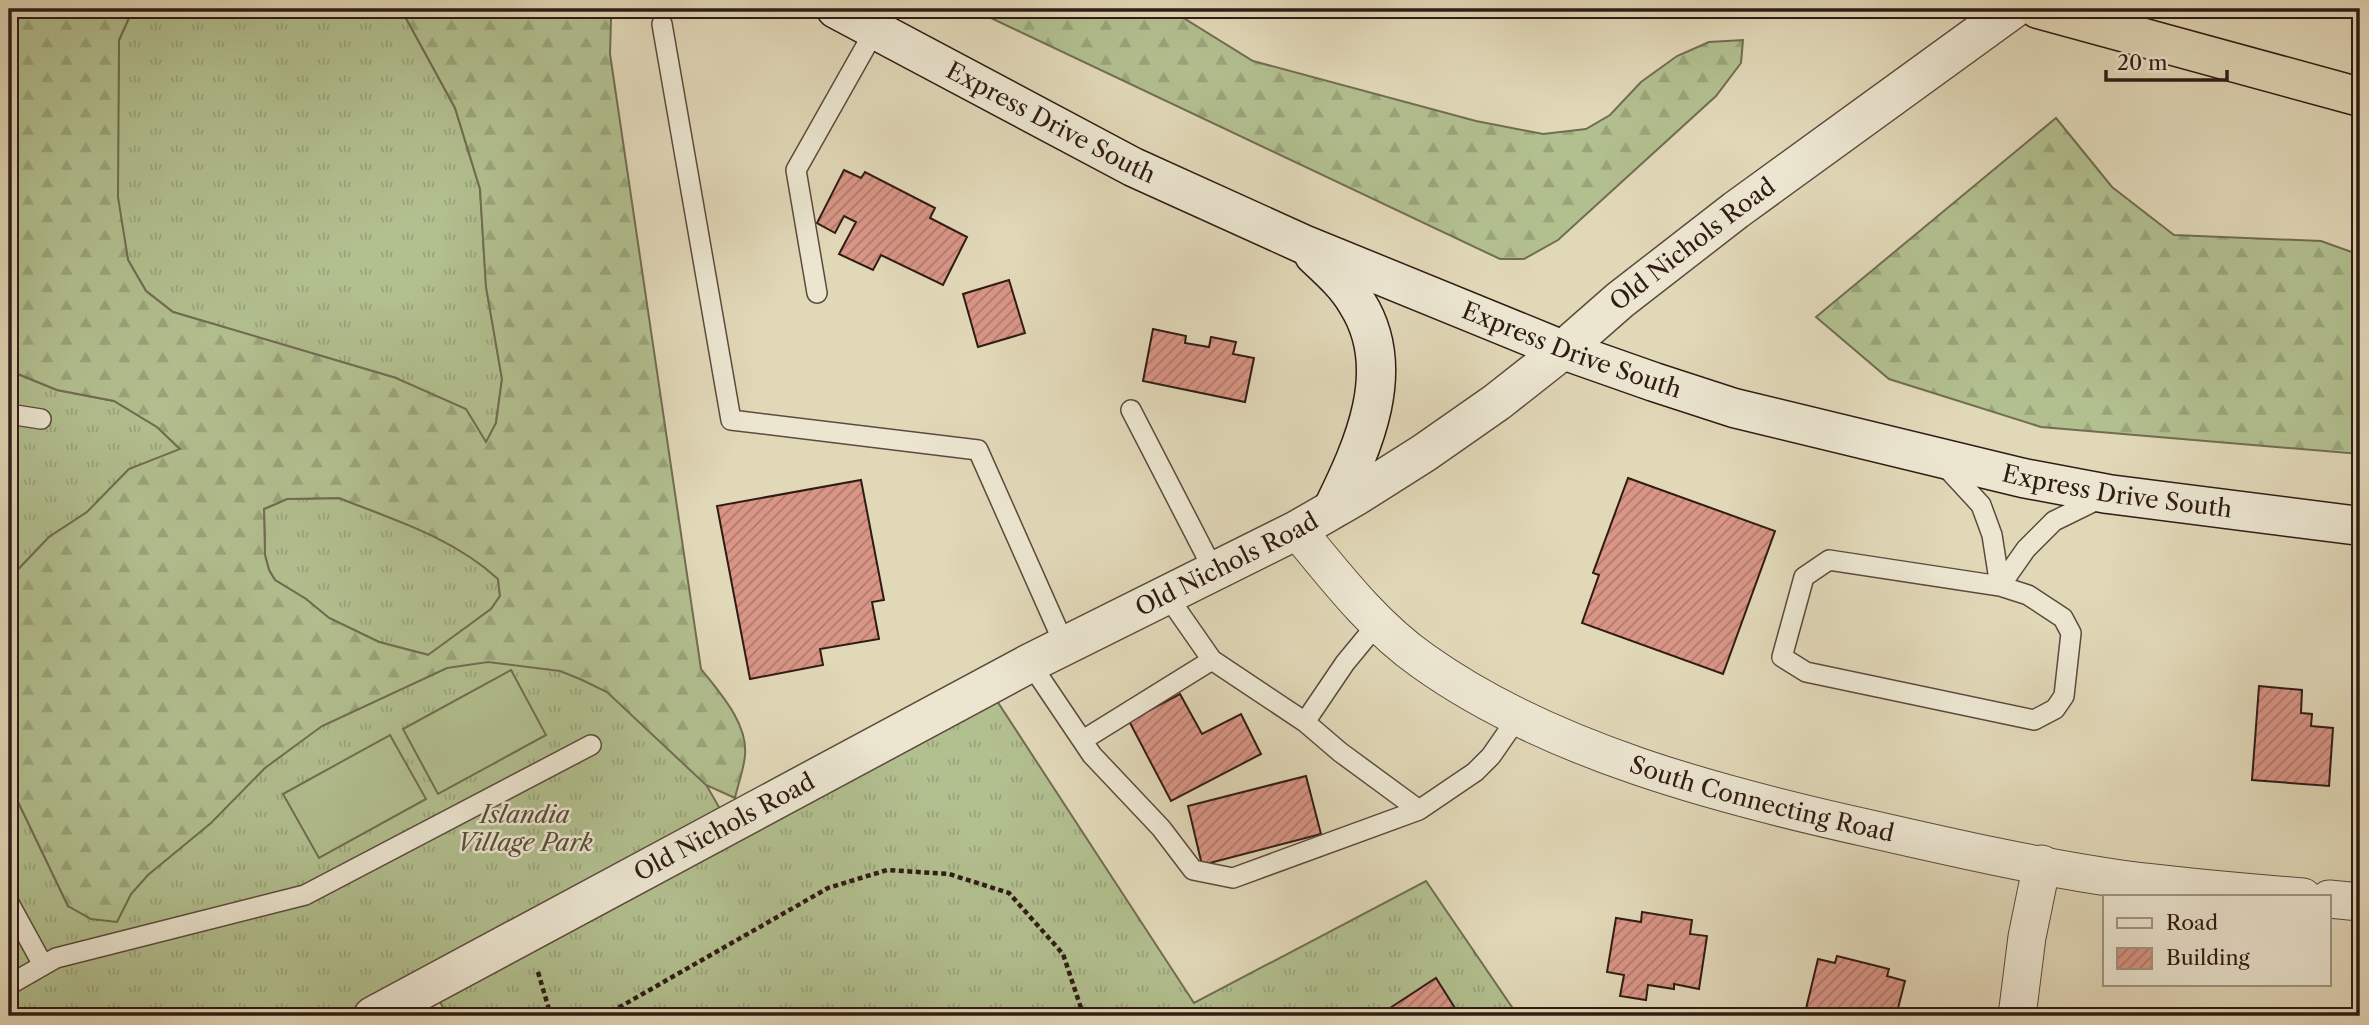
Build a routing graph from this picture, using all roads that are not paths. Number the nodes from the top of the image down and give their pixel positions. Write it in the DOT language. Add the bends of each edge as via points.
graph roads {
  1 [pos="836,9"];
  2 [pos="2013,9"];
  3 [pos="2038,9"];
  4 [pos="662,24"];
  5 [pos="875,30"];
  6 [pos="2360,97"];
  7 [pos="1303,244"];
  8 [pos="817,293"];
  9 [pos="1563,349"];
  10 [pos="1131,410"];
  11 [pos="9,414"];
  12 [pos="41,419"];
  13 [pos="1940,460"];
  14 [pos="2108,494"];
  15 [pos="1333,508"];
  16 [pos="2360,526"];
  17 [pos="1297,530"];
  18 [pos="1214,571"];
  19 [pos="2000,586"];
  20 [pos="1166,594"];
  21 [pos="1378,623"];
  22 [pos="1065,646"];
  23 [pos="1212,660"];
  24 [pos="1030,663"];
  25 [pos="1518,716"];
  26 [pos="1304,722"];
  27 [pos="1083,740"];
  28 [pos="591,745"];
  29 [pos="1419,810"];
  30 [pos="2042,864"];
  31 [pos="2280,895"];
  32 [pos="2330,899"];
  33 [pos="2360,902"];
  34 [pos="9,903"];
  35 [pos="43,965"];
  36 [pos="9,985"];
  37 [pos="373,1016"];
  38 [pos="2017,1016"];
  1 -- 5 [label="street, Express Drive South"];
  2 -- 9 [label="street, Old Nichols Road" via="1654,273"];
  3 -- 6 [label="highway"];
  4 -- 22 [label="lane" via="731,420 978,450"];
  5 -- 7 [label="street, Express Drive South" via="1133,167"];
  5 -- 8 [label="lane" via="796,170"];
  7 -- 9 [label="street, Express Drive South"];
  7 -- 15 [label="street" via="1342,281 1359,305 1376,356 1369,422"];
  9 -- 13 [label="street, Express Drive South" via="1734,408"];
  9 -- 15 [label="street, Old Nichols Road" via="1424,453"];
  10 -- 18 [label="lane"];
  11 -- 12 [label="lane"];
  13 -- 14 [label="street, Express Drive South"];
  13 -- 19 [label="lane" via="1981,505 1992,535"];
  14 -- 16 [label="street, Express Drive South"];
  14 -- 19 [label="lane" via="2054,521 2026,549"];
  15 -- 17 [label="street, Old Nichols Road"];
  17 -- 18 [label="street, Old Nichols Road"];
  17 -- 21 [label="street, South Connecting Road"];
  18 -- 20 [label="street, Old Nichols Road"];
  19 -- 19 [label="lane" via="2028,595 2063,618 2071,634 2063,695 2055,709 2034,720 1806,672 1782,657 1804,578 1829,560"];
  20 -- 22 [label="street, Old Nichols Road"];
  20 -- 23 [label="lane"];
  21 -- 25 [label="street, South Connecting Road" via="1423,661"];
  21 -- 26 [label="lane"];
  22 -- 24 [label="street, Old Nichols Road"];
  23 -- 26 [label="lane"];
  23 -- 27 [label="lane"];
  24 -- 27 [label="lane"];
  24 -- 37 [label="street, Old Nichols Road"];
  25 -- 29 [label="lane" via="1475,772"];
  25 -- 30 [label="street, South Connecting Road" via="1700,786 1794,812"];
  26 -- 29 [label="lane"];
  27 -- 29 [label="lane" via="1193,870 1233,878"];
  28 -- 35 [label="lane" via="305,895"];
  30 -- 31 [label="street, South Connecting Road" via="2178,886"];
  30 -- 38 [label="street"];
  32 -- 33 [label="street"];
  34 -- 35 [label="lane"];
  35 -- 36 [label="lane"];
}
